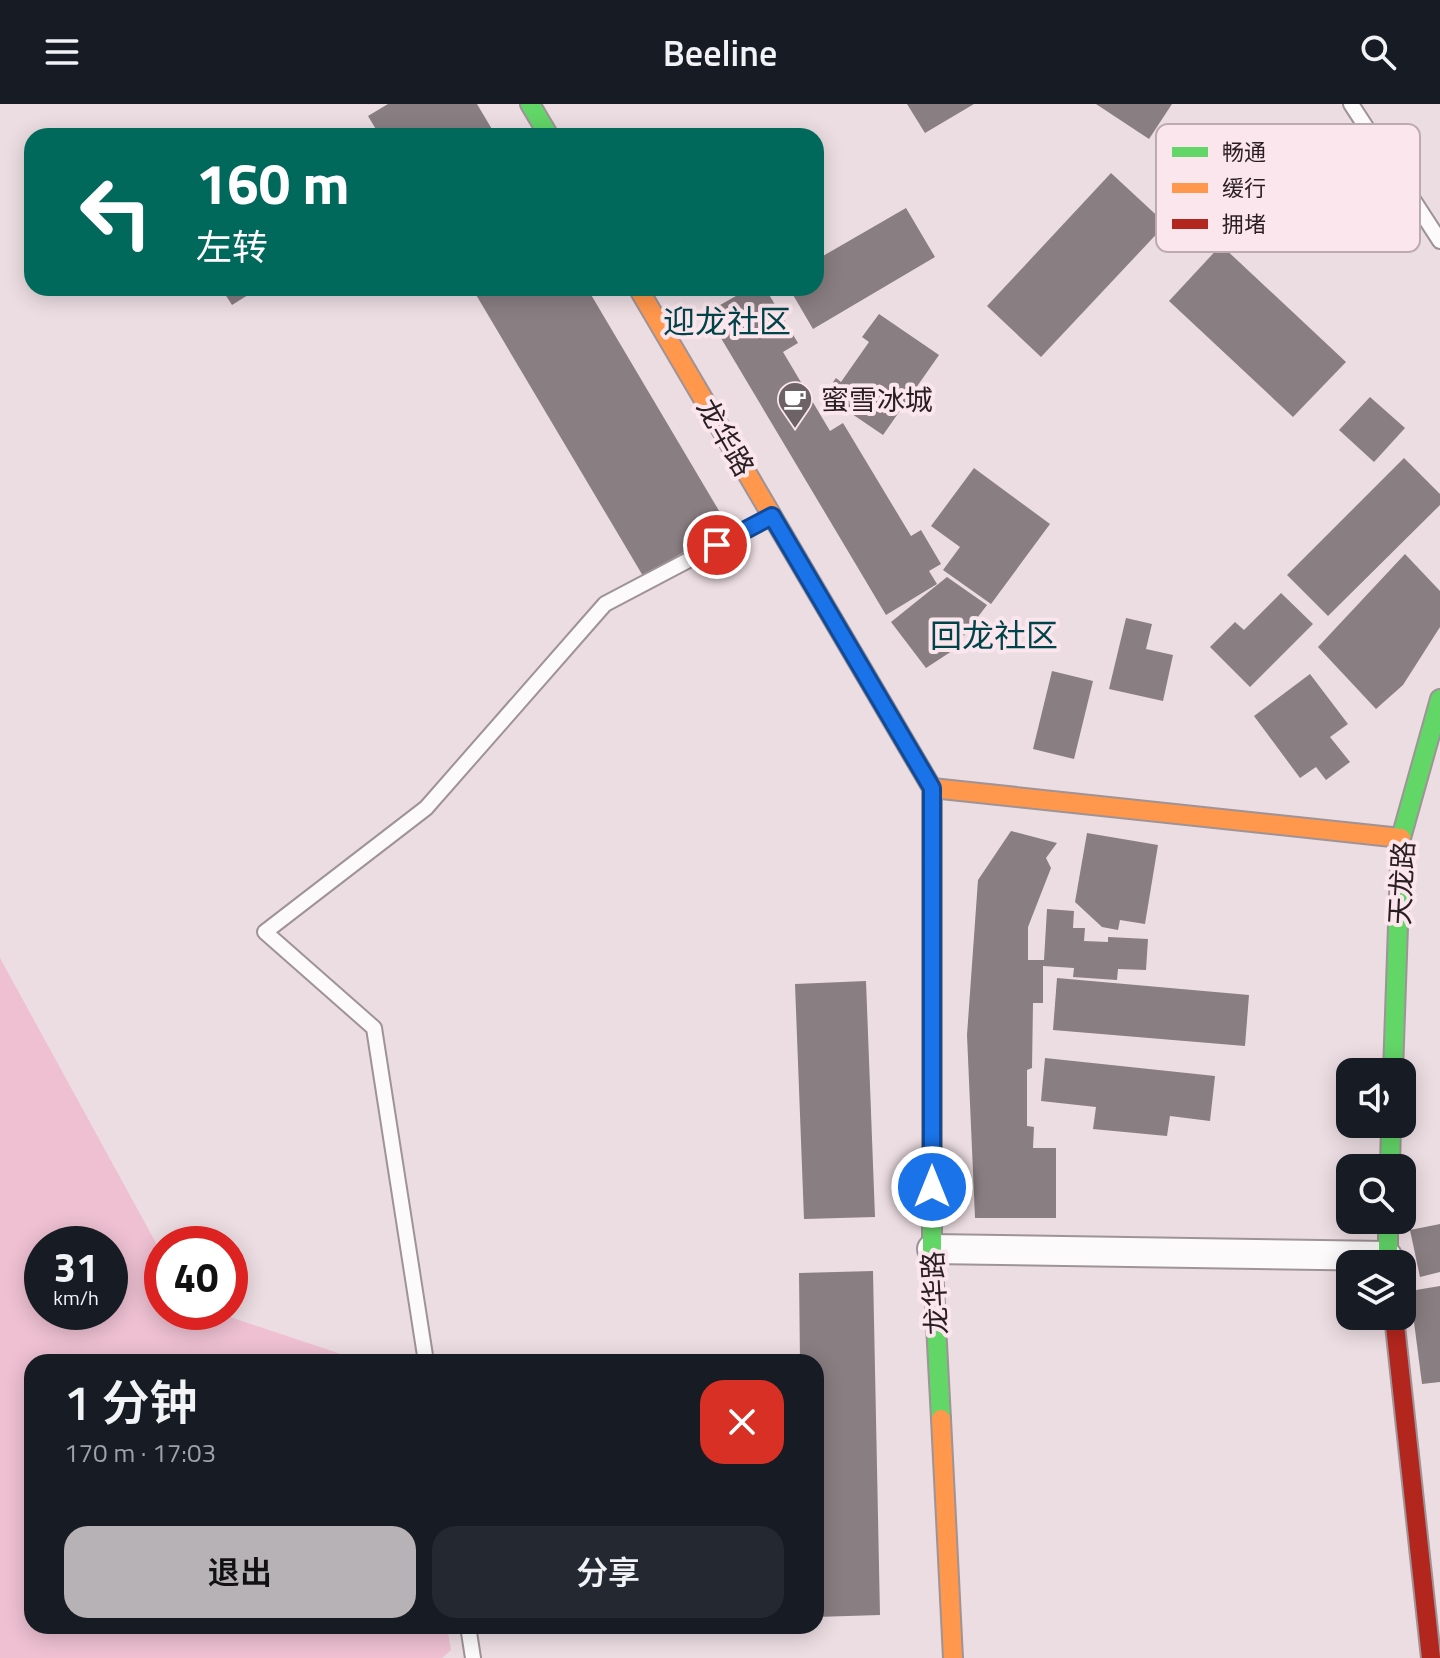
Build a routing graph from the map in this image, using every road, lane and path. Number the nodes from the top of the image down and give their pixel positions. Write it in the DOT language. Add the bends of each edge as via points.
graph roads {
  1 [pos="530,104"];
  2 [pos="1351,104"];
  3 [pos="1364,124"];
  4 [pos="544,128"];
  5 [pos="1420,210"];
  6 [pos="1440,241"];
  7 [pos="643,296"];
  8 [pos="772,516"];
  9 [pos="1440,699"];
  10 [pos="932,788"];
  11 [pos="1401,838"];
  12 [pos="1393,1058"];
  13 [pos="932,1249"];
  14 [pos="1336,1259"];
  15 [pos="1396,1330"];
  16 [pos="425,1354"];
  17 [pos="469,1634"];
  18 [pos="473,1658"];
  19 [pos="953,1658"];
  20 [pos="1431,1658"];
  1 -- 4 [label="street"];
  2 -- 3 [label="lane"];
  5 -- 6 [label="lane"];
  7 -- 8 [label="street, 龙华路"];
  8 -- 10 [label="street, 龙华路"];
  8 -- 16 [label="lane" via="605,604 426,808 265,932 374,1028"];
  9 -- 11 [label="street, 天龙路"];
  10 -- 11 [label="street"];
  10 -- 13 [label="street, 龙华路"];
  11 -- 12 [label="street, 天龙路"];
  13 -- 14 [label="street"];
  13 -- 19 [label="street, 龙华路"];
  15 -- 20 [label="street"];
  17 -- 18 [label="lane"];
}
